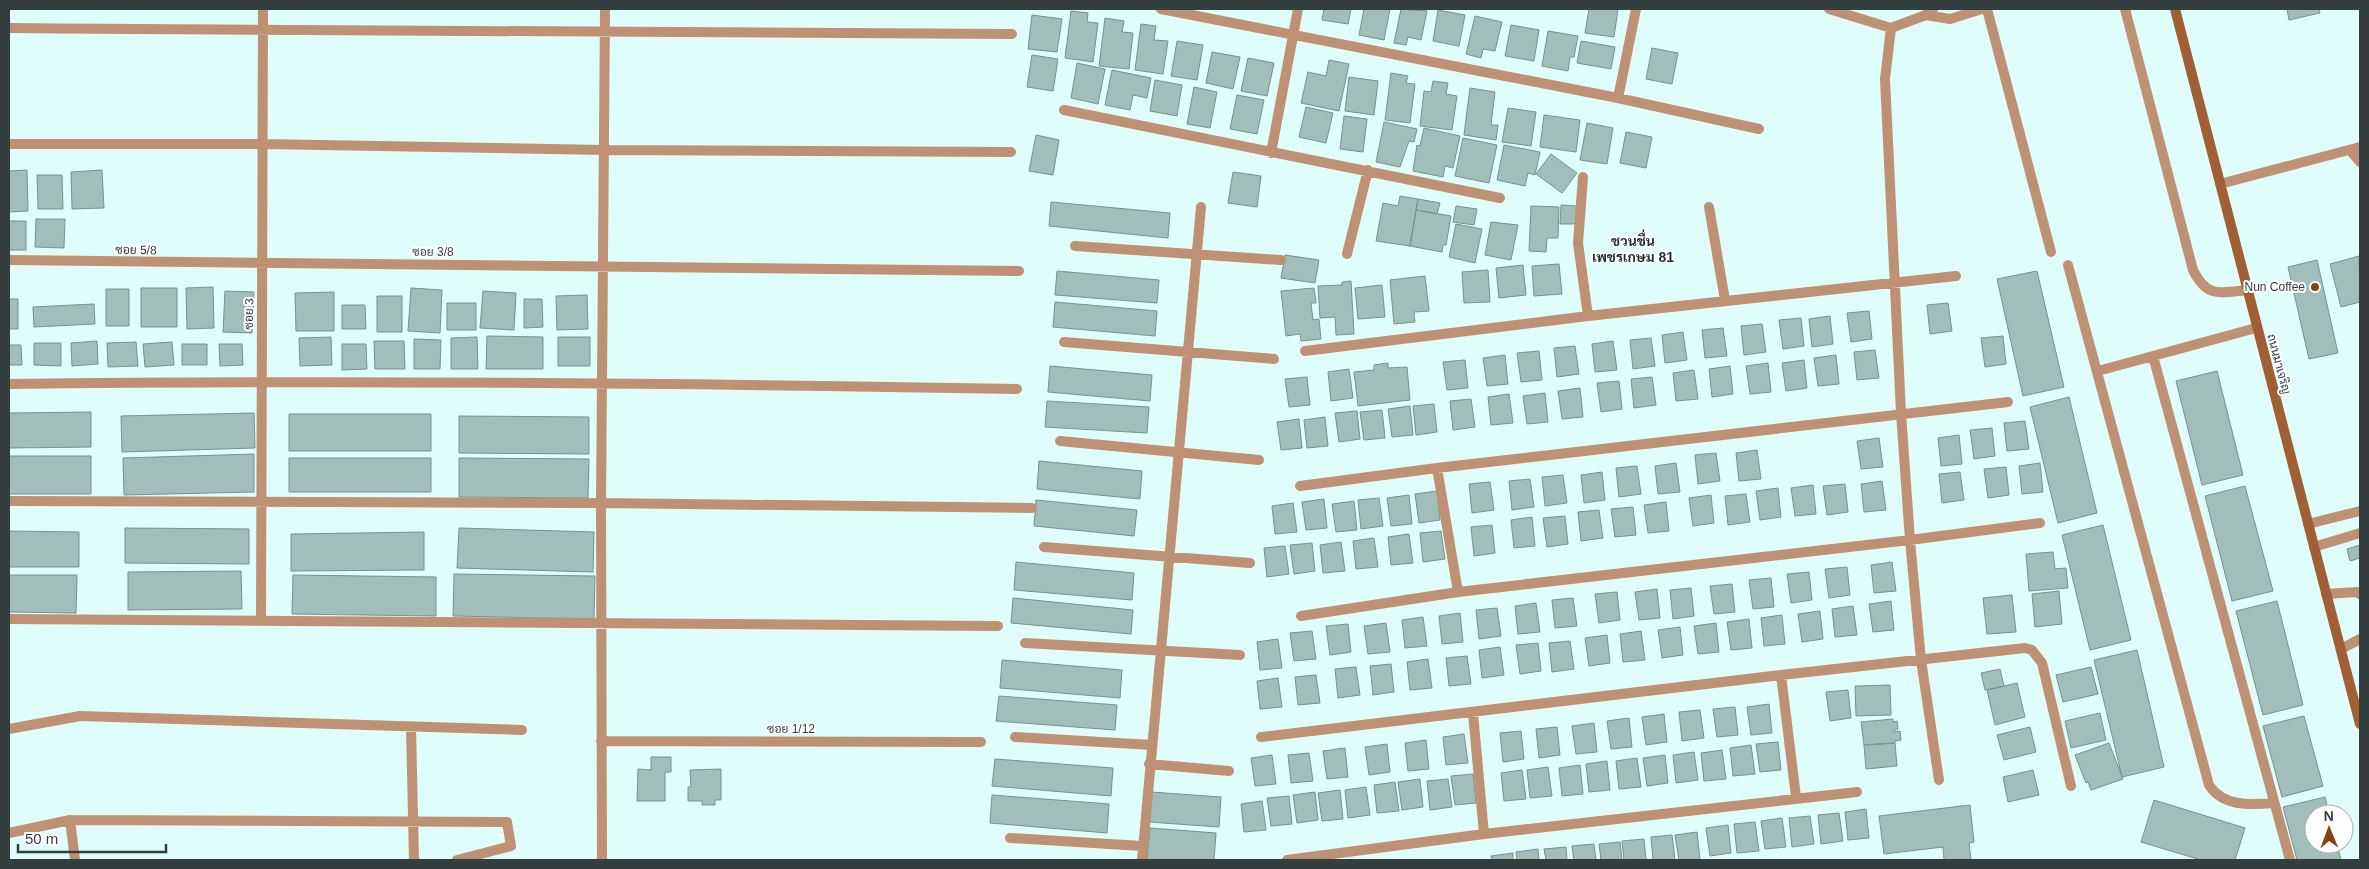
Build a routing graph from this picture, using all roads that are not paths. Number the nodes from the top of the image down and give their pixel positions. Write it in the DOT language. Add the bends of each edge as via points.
graph roads {
  1 [pos="264,9"];
  2 [pos="605,9"];
  3 [pos="1161,9"];
  4 [pos="1298,9"];
  5 [pos="1636,9"];
  6 [pos="1829,9"];
  7 [pos="1987,9"];
  8 [pos="2125,9"];
  9 [pos="2175,9"];
  10 [pos="1976,10"];
  11 [pos="1930,12"];
  12 [pos="1948,14"];
  13 [pos="9,28"];
  14 [pos="1890,28"];
  15 [pos="606,30"];
  16 [pos="263,31"];
  17 [pos="1012,34"];
  18 [pos="1293,36"];
  19 [pos="1618,98"];
  20 [pos="1064,110"];
  21 [pos="1759,129"];
  22 [pos="9,144"];
  23 [pos="262,144"];
  24 [pos="2355,149"];
  25 [pos="604,150"];
  26 [pos="1011,152"];
  27 [pos="1271,153"];
  28 [pos="2360,162"];
  29 [pos="1368,170"];
  30 [pos="1583,177"];
  31 [pos="2220,184"];
  32 [pos="1500,198"];
  33 [pos="1201,207"];
  34 [pos="1709,207"];
  35 [pos="1075,246"];
  36 [pos="2051,252"];
  37 [pos="1197,254"];
  38 [pos="1347,254"];
  39 [pos="9,260"];
  40 [pos="1281,260"];
  41 [pos="263,264"];
  42 [pos="2068,265"];
  43 [pos="603,266"];
  44 [pos="1019,271"];
  45 [pos="1956,276"];
  46 [pos="1895,283"];
  47 [pos="2246,290"];
  48 [pos="1725,300"];
  49 [pos="1588,316"];
  50 [pos="2256,328"];
  51 [pos="1064,342"];
  52 [pos="1305,351"];
  53 [pos="1188,352"];
  54 [pos="2153,356"];
  55 [pos="1274,359"];
  56 [pos="2098,372"];
  57 [pos="260,381"];
  58 [pos="603,382"];
  59 [pos="9,384"];
  60 [pos="1016,389"];
  61 [pos="2008,402"];
  62 [pos="1901,413"];
  63 [pos="1060,441"];
  64 [pos="1179,451"];
  65 [pos="1259,460"];
  66 [pos="1437,468"];
  67 [pos="1300,486"];
  68 [pos="9,501"];
  69 [pos="260,502"];
  70 [pos="601,504"];
  71 [pos="1032,508"];
  72 [pos="2360,511"];
  73 [pos="2040,523"];
  74 [pos="2308,524"];
  75 [pos="2360,534"];
  76 [pos="1910,540"];
  77 [pos="1044,547"];
  78 [pos="2314,547"];
  79 [pos="1169,556"];
  80 [pos="1250,563"];
  81 [pos="1458,592"];
  82 [pos="2326,594"];
  83 [pos="2360,594"];
  84 [pos="1301,616"];
  85 [pos="9,619"];
  86 [pos="261,620"];
  87 [pos="601,623"];
  88 [pos="998,626"];
  89 [pos="2360,639"];
  90 [pos="1026,643"];
  91 [pos="2341,649"];
  92 [pos="1160,651"];
  93 [pos="1240,655"];
  94 [pos="1921,660"];
  95 [pos="1781,675"];
  96 [pos="1473,713"];
  97 [pos="2360,724"];
  98 [pos="411,727"];
  99 [pos="9,729"];
  100 [pos="522,730"];
  101 [pos="1015,737"];
  102 [pos="1261,737"];
  103 [pos="601,741"];
  104 [pos="980,742"];
  105 [pos="1152,745"];
  106 [pos="1149,764"];
  107 [pos="1229,771"];
  108 [pos="1939,780"];
  109 [pos="2070,786"];
  110 [pos="1857,792"];
  111 [pos="1796,797"];
  112 [pos="2274,803"];
  113 [pos="70,820"];
  114 [pos="414,821"];
  115 [pos="9,833"];
  116 [pos="1484,834"];
  117 [pos="1010,838"];
  118 [pos="1142,846"];
  119 [pos="75,860"];
  120 [pos="414,860"];
  121 [pos="457,860"];
  122 [pos="602,860"];
  123 [pos="1142,860"];
  124 [pos="1287,860"];
  125 [pos="2290,860"];
  1 -- 16 [label="street, ซอย 3"];
  2 -- 15 [label="street"];
  3 -- 18 [label="street"];
  4 -- 18 [label="street"];
  5 -- 19 [label="street"];
  6 -- 14 [label="street"];
  7 -- 36 [label="street"];
  8 -- 47 [label="street" via="2193,270 2208,291"];
  9 -- 31 [label="main road, ถนนมาเจริญ"];
  10 -- 12 [label="street"];
  11 -- 12 [label="street"];
  11 -- 14 [label="street"];
  13 -- 16 [label="street"];
  14 -- 46 [label="street" via="1886,88"];
  15 -- 16 [label="street"];
  15 -- 17 [label="street"];
  15 -- 25 [label="street"];
  16 -- 23 [label="street, ซอย 3"];
  18 -- 19 [label="street"];
  18 -- 27 [label="street"];
  19 -- 21 [label="street"];
  20 -- 27 [label="street"];
  22 -- 23 [label="street"];
  23 -- 25 [label="street"];
  23 -- 41 [label="street, ซอย 3"];
  24 -- 28 [label="street"];
  24 -- 31 [label="street"];
  25 -- 26 [label="street"];
  25 -- 43 [label="street"];
  27 -- 29 [label="street"];
  29 -- 32 [label="street"];
  29 -- 38 [label="street"];
  30 -- 49 [label="street" via="1578,243"];
  31 -- 47 [label="main road, ถนนมาเจริญ"];
  33 -- 37 [label="street"];
  34 -- 48 [label="street"];
  35 -- 37 [label="street"];
  37 -- 40 [label="street"];
  37 -- 53 [label="street"];
  39 -- 41 [label="street, ซอย 5/8"];
  41 -- 43 [label="street, ซอย 3/8"];
  41 -- 57 [label="street, ซอย 3"];
  42 -- 56 [label="street"];
  43 -- 44 [label="street, ซอย 3/8"];
  43 -- 58 [label="street"];
  45 -- 46 [label="street"];
  46 -- 48 [label="street"];
  46 -- 62 [label="street"];
  47 -- 50 [label="main road, ถนนมาเจริญ"];
  48 -- 49 [label="street"];
  49 -- 52 [label="street"];
  50 -- 54 [label="street"];
  50 -- 74 [label="main road, ถนนมาเจริญ"];
  51 -- 53 [label="street"];
  53 -- 55 [label="street"];
  53 -- 64 [label="street"];
  54 -- 56 [label="street"];
  54 -- 112 [label="street"];
  56 -- 112 [label="street" via="2209,785 2225,800 2249,805"];
  57 -- 58 [label="street"];
  57 -- 59 [label="street"];
  57 -- 69 [label="street, ซอย 3"];
  58 -- 60 [label="street"];
  58 -- 70 [label="street"];
  61 -- 62 [label="street"];
  62 -- 66 [label="street"];
  62 -- 76 [label="street"];
  63 -- 64 [label="street"];
  64 -- 65 [label="street"];
  64 -- 79 [label="street"];
  66 -- 67 [label="street"];
  66 -- 81 [label="street"];
  68 -- 69 [label="street"];
  69 -- 70 [label="street"];
  69 -- 86 [label="street, ซอย 3"];
  70 -- 71 [label="street"];
  70 -- 87 [label="street"];
  72 -- 74 [label="street"];
  73 -- 76 [label="street"];
  74 -- 78 [label="main road, ถนนมาเจริญ"];
  75 -- 78 [label="street"];
  76 -- 81 [label="street"];
  76 -- 94 [label="street"];
  77 -- 79 [label="street"];
  78 -- 82 [label="main road, ถนนมาเจริญ"];
  79 -- 80 [label="street"];
  79 -- 92 [label="street"];
  81 -- 84 [label="street"];
  82 -- 83 [label="street"];
  82 -- 91 [label="main road, ถนนมาเจริญ"];
  85 -- 86 [label="street"];
  86 -- 87 [label="street"];
  87 -- 88 [label="street"];
  87 -- 103 [label="street"];
  89 -- 91 [label="street"];
  90 -- 92 [label="street"];
  91 -- 97 [label="main road, ถนนมาเจริญ"];
  92 -- 93 [label="street"];
  92 -- 105 [label="street"];
  94 -- 95 [label="street"];
  94 -- 108 [label="street"];
  94 -- 109 [label="street" via="2025,648 2032,650 2042,663"];
  95 -- 96 [label="street"];
  95 -- 111 [label="street"];
  96 -- 102 [label="street"];
  96 -- 116 [label="street"];
  98 -- 99 [label="street" via="80,716"];
  98 -- 100 [label="street"];
  98 -- 114 [label="street"];
  101 -- 105 [label="street"];
  103 -- 104 [label="street, ซอย 1/12"];
  103 -- 122 [label="street"];
  105 -- 106 [label="street"];
  106 -- 107 [label="street"];
  106 -- 118 [label="street"];
  110 -- 111 [label="street"];
  111 -- 116 [label="street"];
  112 -- 125 [label="street"];
  113 -- 114 [label="street"];
  113 -- 115 [label="street"];
  113 -- 119 [label="street"];
  114 -- 120 [label="street"];
  114 -- 121 [label="street" via="506,822 511,846"];
  116 -- 124 [label="street"];
  117 -- 118 [label="street"];
  118 -- 123 [label="street"];
}
